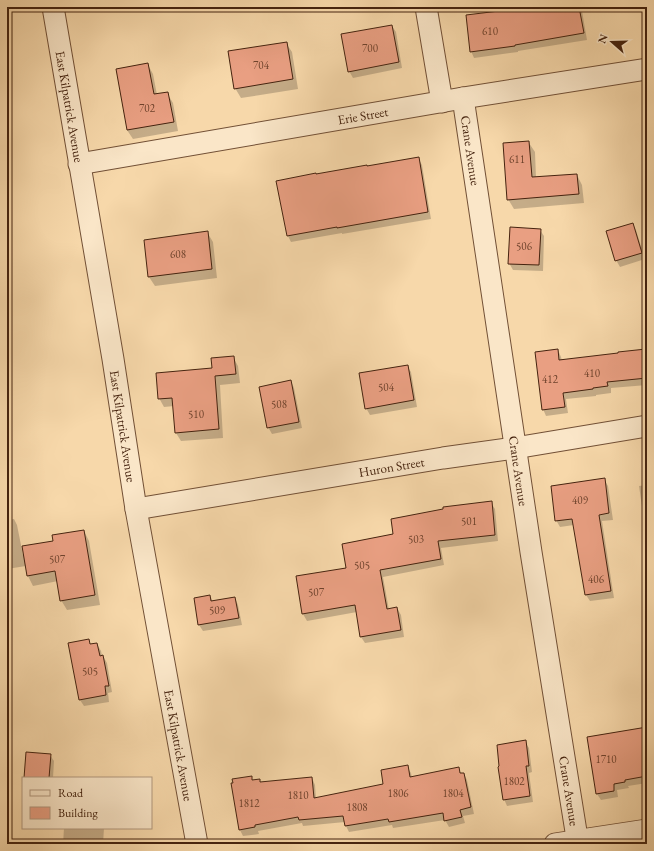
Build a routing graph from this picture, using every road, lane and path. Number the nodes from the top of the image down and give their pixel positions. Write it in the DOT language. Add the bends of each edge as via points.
graph roads {
  1 [pos="53,7"];
  2 [pos="426,7"];
  3 [pos="647,70"];
  4 [pos="463,98"];
  5 [pos="442,102"];
  6 [pos="79,164"];
  7 [pos="647,426"];
  8 [pos="515,448"];
  9 [pos="136,508"];
  10 [pos="647,830"];
  11 [pos="578,842"];
  12 [pos="197,844"];
  13 [pos="555,844"];
  1 -- 6 [label="street, East Kilpatrick Avenue"];
  2 -- 5 [label="street"];
  3 -- 4 [label="street, Erie Street"];
  4 -- 5 [label="street, Erie Street"];
  4 -- 8 [label="street, Crane Avenue"];
  5 -- 6 [label="street, Erie Street"];
  6 -- 9 [label="street, East Kilpatrick Avenue"];
  7 -- 8 [label="street, Huron Street"];
  8 -- 9 [label="street, Huron Street"];
  8 -- 11 [label="street, Crane Avenue"];
  9 -- 12 [label="street, East Kilpatrick Avenue"];
  10 -- 11 [label="street"];
  11 -- 13 [label="street"];
}
